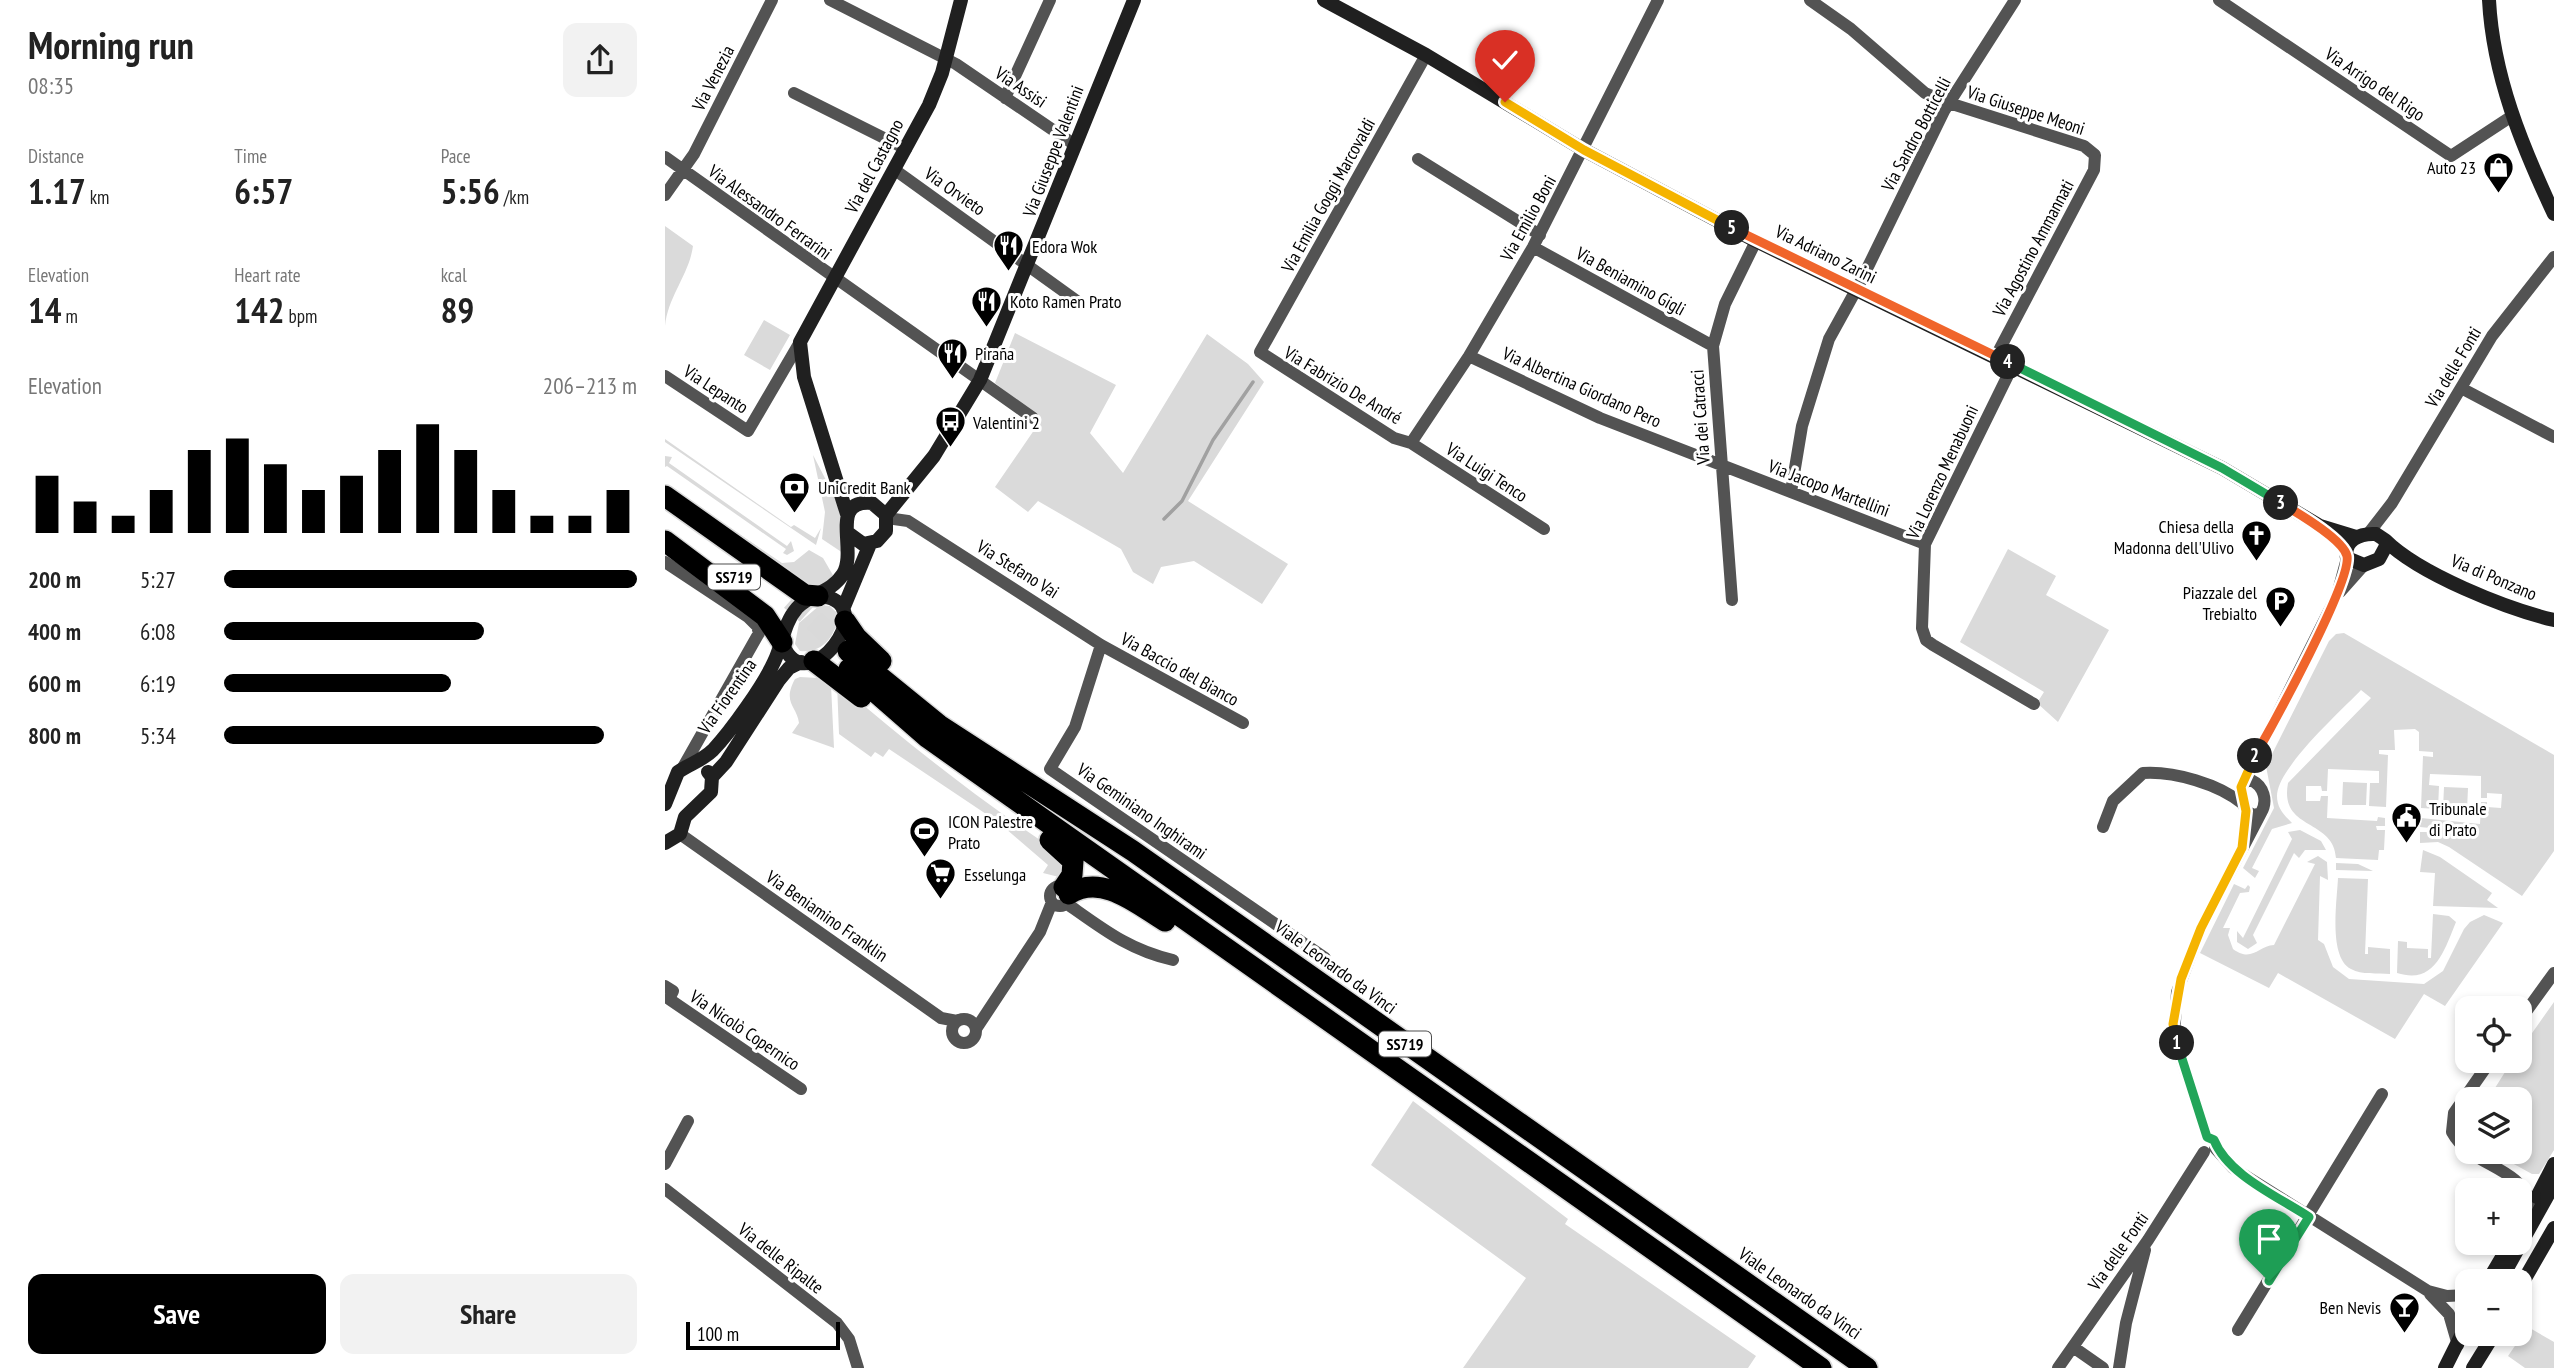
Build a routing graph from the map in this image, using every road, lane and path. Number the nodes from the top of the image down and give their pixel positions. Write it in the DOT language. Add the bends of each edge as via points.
graph roads {
  1 [pos="772,0"];
  2 [pos="830,0"];
  3 [pos="961,0"];
  4 [pos="1050,0"];
  5 [pos="1134,0"];
  6 [pos="1324,0"];
  7 [pos="1658,0"];
  8 [pos="1810,0"];
  9 [pos="2015,0"];
  10 [pos="2218,0"];
  11 [pos="2489,0"];
  12 [pos="1426,54"];
  13 [pos="946,58"];
  14 [pos="794,93"];
  15 [pos="1005,98"];
  16 [pos="1949,103"];
  17 [pos="2512,116"];
  18 [pos="1076,145"];
  19 [pos="906,149"];
  20 [pos="1584,150"];
  21 [pos="2095,155"];
  22 [pos="665,157"];
  23 [pos="1419,159"];
  24 [pos="895,170"];
  25 [pos="685,172"];
  26 [pos="665,195"];
  27 [pos="2554,214"];
  28 [pos="1540,235"];
  29 [pos="1756,241"];
  30 [pos="1533,247"];
  31 [pos="2554,257"];
  32 [pos="1029,265"];
  33 [pos="2554,268"];
  34 [pos="2538,274"];
  35 [pos="835,279"];
  36 [pos="1856,290"];
  37 [pos="1077,301"];
  38 [pos="800,342"];
  39 [pos="1713,346"];
  40 [pos="1259,352"];
  41 [pos="1469,356"];
  42 [pos="1996,356"];
  43 [pos="2013,365"];
  44 [pos="802,369"];
  45 [pos="780,373"];
  46 [pos="665,376"];
  47 [pos="980,380"];
  48 [pos="2461,387"];
  49 [pos="1033,418"];
  50 [pos="748,431"];
  51 [pos="2554,437"];
  52 [pos="1411,443"];
  53 [pos="1721,464"];
  54 [pos="1791,492"];
  55 [pos="665,496"];
  56 [pos="904,496"];
  57 [pos="665,507"];
  58 [pos="847,514"];
  59 [pos="884,517"];
  60 [pos="911,524"];
  61 [pos="2320,526"];
  62 [pos="665,528"];
  63 [pos="1543,529"];
  64 [pos="848,533"];
  65 [pos="2373,537"];
  66 [pos="665,541"];
  67 [pos="870,544"];
  68 [pos="1925,544"];
  69 [pos="2346,555"];
  70 [pos="2379,559"];
  71 [pos="665,562"];
  72 [pos="2364,565"];
  73 [pos="2420,565"];
  74 [pos="2337,595"];
  75 [pos="818,596"];
  76 [pos="1731,600"];
  77 [pos="844,615"];
  78 [pos="2554,620"];
  79 [pos="782,642"];
  80 [pos="1101,645"];
  81 [pos="807,662"];
  82 [pos="2034,704"];
  83 [pos="1243,723"];
  84 [pos="2258,750"];
  85 [pos="940,762"];
  86 [pos="688,767"];
  87 [pos="712,777"];
  88 [pos="2242,784"];
  89 [pos="2261,787"];
  90 [pos="2217,790"];
  91 [pos="667,795"];
  92 [pos="1022,805"];
  93 [pos="2244,808"];
  94 [pos="1066,809"];
  95 [pos="2261,813"];
  96 [pos="2103,827"];
  97 [pos="670,839"];
  98 [pos="2242,848"];
  99 [pos="1062,899"];
  100 [pos="1233,953"];
  101 [pos="1325,958"];
  102 [pos="1173,960"];
  103 [pos="2554,973"];
  104 [pos="666,995"];
  105 [pos="2532,1003"];
  106 [pos="957,1021"];
  107 [pos="974,1025"];
  108 [pos="2482,1073"];
  109 [pos="801,1089"];
  110 [pos="2382,1094"];
  111 [pos="688,1121"];
  112 [pos="2210,1150"];
  113 [pos="665,1164"];
  114 [pos="2554,1164"];
  115 [pos="2514,1178"];
  116 [pos="2550,1181"];
  117 [pos="2532,1182"];
  118 [pos="665,1189"];
  119 [pos="2532,1205"];
  120 [pos="2309,1217"];
  121 [pos="2554,1228"];
  122 [pos="2148,1240"];
  123 [pos="2506,1269"];
  124 [pos="2530,1269"];
  125 [pos="2428,1291"];
  126 [pos="2455,1296"];
  127 [pos="2238,1330"];
  128 [pos="2455,1335"];
  129 [pos="2073,1346"];
  130 [pos="2457,1346"];
  131 [pos="2466,1346"];
  132 [pos="2487,1346"];
  133 [pos="858,1368"];
  134 [pos="1821,1368"];
  135 [pos="1867,1368"];
  136 [pos="2058,1368"];
  137 [pos="2103,1368"];
  138 [pos="2119,1368"];
  139 [pos="2445,1368"];
  140 [pos="2456,1368"];
  141 [pos="2473,1368"];
  1 -- 25 [label="street, Via Venezia"];
  2 -- 13 [label="street, Via Assisi"];
  3 -- 13 [label="street, Via del Castagno"];
  4 -- 15 [label="street"];
  5 -- 18 [label="street, Via Giuseppe Valentini"];
  6 -- 12 [label="street, Via Adriano Zarini"];
  7 -- 20 [label="street, Via Emilio Boni"];
  8 -- 16 [label="street, Via Giuseppe Meoni" via="1925,93"];
  9 -- 16 [label="street, Via Sandro Botticelli"];
  10 -- 17 [label="street, Via Arrigo del Rigo" via="2451,156"];
  11 -- 17 [label="street"];
  12 -- 20 [label="street, Via Adriano Zarini"];
  12 -- 40 [label="street, Via Emilia Goggi Marcovaldi"];
  13 -- 15 [label="street, Via Assisi"];
  13 -- 19 [label="street, Via del Castagno"];
  14 -- 19 [label="street"];
  15 -- 18 [label="street, Via Assisi"];
  16 -- 21 [label="street, Via Giuseppe Meoni" via="2084,146"];
  16 -- 36 [label="street, Via Sandro Botticelli"];
  17 -- 27 [label="street"];
  18 -- 32 [label="street, Via Giuseppe Valentini"];
  19 -- 24 [label="street, Via del Castagno"];
  20 -- 28 [label="street, Via Emilio Boni"];
  20 -- 29 [label="street, Via Adriano Zarini"];
  21 -- 42 [label="street, Via Agostino Ammannati" via="2094,170"];
  22 -- 25 [label="street, Via Alessandro Ferrarini"];
  23 -- 28 [label="street"];
  24 -- 32 [label="street, Via Orvieto"];
  24 -- 35 [label="street, Via del Castagno"];
  25 -- 26 [label="street, Via Venezia"];
  25 -- 35 [label="street, Via Alessandro Ferrarini"];
  28 -- 30 [label="street, Via Emilio Boni"];
  29 -- 36 [label="street, Via Adriano Zarini"];
  29 -- 39 [label="street, Via dei Catracci" via="1725,304"];
  30 -- 39 [label="street, Via Beniamino Gigli"];
  30 -- 41 [label="street, Via Emilio Boni"];
  31 -- 34 [label="street, Via delle Fonti"];
  32 -- 37 [label="street, Via Orvieto"];
  32 -- 47 [label="street, Via Giuseppe Valentini"];
  33 -- 34 [label="street"];
  34 -- 48 [label="street, Via delle Fonti"];
  35 -- 38 [label="street, Via del Castagno"];
  35 -- 47 [label="street, Via Alessandro Ferrarini"];
  36 -- 42 [label="street, Via Adriano Zarini"];
  36 -- 54 [label="street, Via Sandro Botticelli" via="1829,340 1815,379"];
  38 -- 44 [label="street"];
  38 -- 45 [label="street, Via del Castagno"];
  39 -- 53 [label="street, Via dei Catracci"];
  40 -- 52 [label="street, Via Fabrizio De André" via="1394,438"];
  41 -- 52 [label="street, Via Emilio Boni"];
  41 -- 53 [label="street, Via Albertina Giordano Pero" via="1599,418"];
  42 -- 43 [label="street, Via Adriano Zarini"];
  43 -- 61 [label="street, Via Adriano Zarini" via="2222,468"];
  43 -- 68 [label="street, Via Lorenzo Menabuoni"];
  44 -- 45 [label="street"];
  44 -- 58 [label="street"];
  45 -- 50 [label="street, Via del Castagno"];
  46 -- 50 [label="street, Via Lepanto"];
  47 -- 49 [label="street, Via Alessandro Ferrarini"];
  47 -- 56 [label="street, Via Giuseppe Valentini"];
  48 -- 51 [label="street"];
  48 -- 65 [label="street, Via delle Fonti"];
  52 -- 63 [label="street, Via Luigi Tenco"];
  53 -- 54 [label="street, Via Jacopo Martellini"];
  53 -- 76 [label="street, Via dei Catracci"];
  54 -- 68 [label="street, Via Jacopo Martellini"];
  55 -- 75 [label="highway" via="804,595"];
  56 -- 59 [label="street, Via Giuseppe Valentini"];
  56 -- 60 [label="street"];
  57 -- 62 [label="highway, SS719" via="786,606"];
  58 -- 59 [label="street" via="858,504"];
  58 -- 64 [label="street"];
  59 -- 60 [label="street"];
  59 -- 67 [label="street" via="883,537"];
  60 -- 80 [label="street, Via Stefano Vai"];
  61 -- 65 [label="street"];
  61 -- 69 [label="street"];
  64 -- 67 [label="street" via="857,542"];
  64 -- 75 [label="street" via="845,570"];
  65 -- 69 [label="street"];
  65 -- 70 [label="street" via="2386,546"];
  65 -- 73 [label="street"];
  66 -- 79 [label="highway" via="765,616"];
  67 -- 77 [label="street"];
  68 -- 82 [label="street, Via Lorenzo Menabuoni" via="1922,628 1926,640"];
  69 -- 72 [label="street"];
  69 -- 74 [label="street"];
  70 -- 72 [label="street"];
  70 -- 73 [label="street"];
  71 -- 86 [label="street" via="748,617 759,633"];
  72 -- 74 [label="street"];
  73 -- 78 [label="street, Via di Ponzano" via="2530,614"];
  74 -- 84 [label="street"];
  75 -- 77 [label="street" via="835,599"];
  75 -- 79 [label="street" via="799,605 785,627"];
  77 -- 81 [label="street" via="838,643 825,657"];
  77 -- 94 [label="highway" via="856,637 905,682"];
  79 -- 81 [label="street" via="789,655"];
  79 -- 86 [label="street, Via Fiorentina" via="774,663 713,751"];
  80 -- 83 [label="street, Via Baccio del Bianco"];
  80 -- 101 [label="street, Via Geminiano Inghirami" via="1075,727 1050,769"];
  81 -- 85 [label="highway"];
  81 -- 87 [label="street, Via Fiorentina" via="789,668 779,680"];
  84 -- 88 [label="street"];
  84 -- 89 [label="street"];
  85 -- 92 [label="highway"];
  85 -- 99 [label="highway" via="1070,855 1074,869"];
  86 -- 87 [label="street" via="703,768"];
  86 -- 91 [label="street, Via Fiorentina"];
  87 -- 97 [label="street, Via Fiorentina" via="711,792"];
  88 -- 89 [label="street" via="2251,780"];
  88 -- 90 [label="street"];
  88 -- 93 [label="street"];
  89 -- 95 [label="street" via="2265,803"];
  90 -- 93 [label="street"];
  90 -- 96 [label="street" via="2176,776 2143,773 2113,801"];
  92 -- 94 [label="highway, Viale Leonardo da Vinci / SS719" via="928,738 844,656"];
  92 -- 100 [label="highway, Viale Leonardo da Vinci / SS719"];
  93 -- 95 [label="street" via="2254,815"];
  93 -- 98 [label="street"];
  94 -- 135 [label="highway, Viale Leonardo da Vinci / SS719" via="1133,851"];
  95 -- 98 [label="street"];
  97 -- 106 [label="street, Via Beniamino Franklin" via="799,918 941,1018"];
  98 -- 112 [label="street" via="2187,958 2174,1013 2174,1036 2207,1137 2214,1140"];
  99 -- 100 [label="highway" via="1085,887 1114,891"];
  99 -- 102 [label="street" via="1122,943"];
  99 -- 107 [label="street"];
  100 -- 134 [label="highway, Viale Leonardo da Vinci / SS719"];
  103 -- 105 [label="street"];
  104 -- 109 [label="street, Via Nicolò Copernico"];
  106 -- 107 [label="street"];
  106 -- 107 [label="street" via="951,1030 959,1043 971,1041"];
  108 -- 115 [label="street" via="2454,1113 2452,1132 2465,1150"];
  110 -- 120 [label="street"];
  111 -- 113 [label="street"];
  112 -- 120 [label="street"];
  112 -- 122 [label="street, Via delle Fonti"];
  114 -- 116 [label="street"];
  116 -- 117 [label="street"];
  116 -- 119 [label="street"];
  116 -- 123 [label="street"];
  118 -- 133 [label="street, Via delle Ripalte" via="837,1323 849,1339"];
  120 -- 125 [label="street"];
  120 -- 127 [label="street"];
  121 -- 124 [label="street"];
  122 -- 129 [label="street, Via delle Fonti"];
  122 -- 138 [label="street"];
  125 -- 126 [label="street"];
  125 -- 128 [label="street" via="2449,1314"];
  129 -- 136 [label="street, Via delle Fonti"];
  129 -- 137 [label="street"];
  130 -- 139 [label="street"];
  131 -- 140 [label="street"];
  132 -- 141 [label="street"];
}
